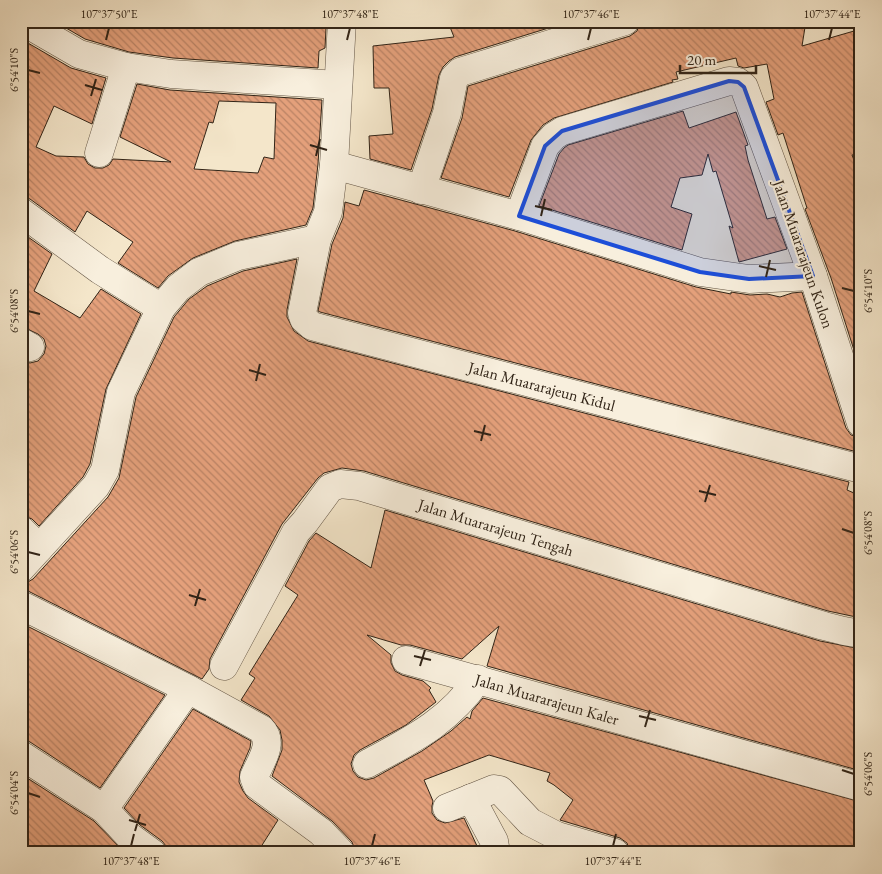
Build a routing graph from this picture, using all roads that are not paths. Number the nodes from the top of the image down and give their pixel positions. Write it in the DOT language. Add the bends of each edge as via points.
graph roads {
  1 [pos="22,21"];
  2 [pos="342,21"];
  3 [pos="624,21"];
  4 [pos="126,67"];
  5 [pos="338,85"];
  6 [pos="99,153"];
  7 [pos="334,165"];
  8 [pos="421,190"];
  9 [pos="21,212"];
  10 [pos="520,216"];
  11 [pos="317,239"];
  12 [pos="813,276"];
  13 [pos="161,308"];
  14 [pos="861,423"];
  15 [pos="861,469"];
  16 [pos="30,539"];
  17 [pos="21,568"];
  18 [pos="21,605"];
  19 [pos="861,634"];
  20 [pos="406,660"];
  21 [pos="224,666"];
  22 [pos="188,689"];
  23 [pos="465,696"];
  24 [pos="21,755"];
  25 [pos="367,764"];
  26 [pos="861,786"];
  27 [pos="104,809"];
  28 [pos="152,853"];
  29 [pos="342,853"];
  30 [pos="496,853"];
  31 [pos="615,853"];
  1 -- 4 [label="street" via="79,54"];
  2 -- 5 [label="street, Jalan Muararajeun Kidul"];
  3 -- 8 [label="street" via="460,72 454,78 447,113"];
  4 -- 5 [label="street" via="171,74"];
  4 -- 6 [label="street"];
  5 -- 7 [label="street, Jalan Muararajeun Kidul"];
  7 -- 8 [label="street"];
  7 -- 11 [label="street, Jalan Muararajeun Kidul" via="328,212"];
  8 -- 10 [label="street"];
  9 -- 13 [label="street" via="100,270"];
  10 -- 12 [label="street" via="700,272 748,279"];
  10 -- 12 [label="street, Jalan Muararajeun Kulon" via="545,146 562,131 729,81 738,82 744,87"];
  11 -- 13 [label="street" via="238,256 199,272 178,288"];
  11 -- 15 [label="street, Jalan Muararajeun Kidul" via="302,313 312,326"];
  12 -- 14 [label="street, Jalan Muararajeun Kulon"];
  13 -- 16 [label="street" via="120,392 105,470 96,486"];
  16 -- 17 [label="street"];
  18 -- 22 [label="street"];
  19 -- 21 [label="street, Jalan Muararajeun Tengah" via="824,626 360,486 340,484 330,488 301,527"];
  20 -- 23 [label="street, Jalan Muararajeun Kaler"];
  22 -- 27 [label="street"];
  22 -- 29 [label="street" via="265,733 267,746 254,782 321,832"];
  23 -- 25 [label="street" via="439,722"];
  23 -- 26 [label="street, Jalan Muararajeun Kaler"];
  24 -- 27 [label="street"];
  27 -- 28 [label="street" via="130,837"];
  30 -- 31 [label="street" via="494,841 460,803 494,789 500,790 530,822 557,836"];
}
